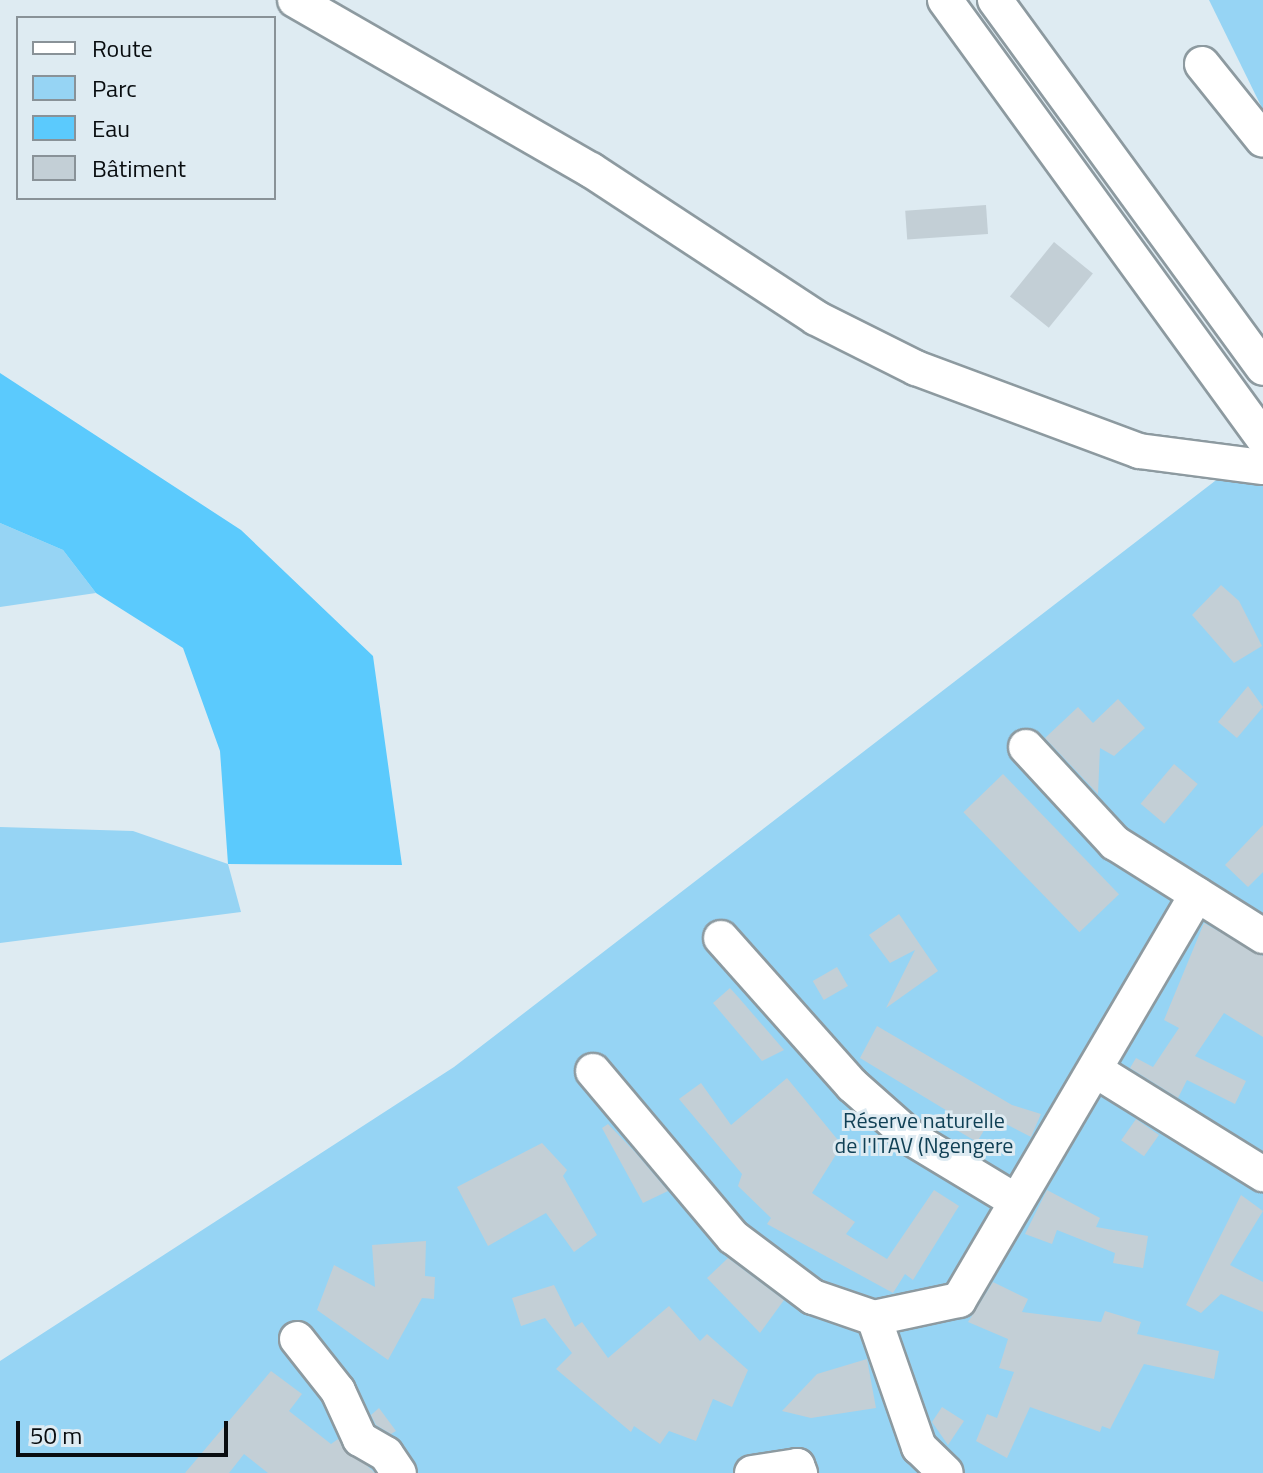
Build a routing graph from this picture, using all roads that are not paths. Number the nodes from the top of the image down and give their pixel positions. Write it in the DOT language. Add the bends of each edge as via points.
graph roads {
  1 [pos="295,0"];
  2 [pos="945,0"];
  3 [pos="995,0"];
  4 [pos="1202,64"];
  5 [pos="1263,140"];
  6 [pos="1263,368"];
  7 [pos="1263,438"];
  8 [pos="1263,467"];
  9 [pos="1026,747"];
  10 [pos="1197,895"];
  11 [pos="1263,936"];
  12 [pos="721,938"];
  13 [pos="1095,1070"];
  14 [pos="593,1071"];
  15 [pos="1263,1174"];
  16 [pos="1014,1200"];
  17 [pos="874,1318"];
  18 [pos="297,1339"];
  19 [pos="399,1473"];
  20 [pos="752,1473"];
  21 [pos="800,1473"];
  22 [pos="946,1473"];
  1 -- 8 [label="street" via="591,170 816,318 916,368 1139,451"];
  2 -- 7 [label="street"];
  3 -- 6 [label="street"];
  4 -- 5 [label="street"];
  9 -- 10 [label="street" via="1115,843"];
  10 -- 11 [label="street"];
  10 -- 13 [label="street"];
  12 -- 16 [label="street" via="852,1085 913,1139"];
  13 -- 15 [label="street"];
  13 -- 16 [label="street"];
  14 -- 17 [label="street" via="733,1237 813,1297"];
  16 -- 17 [label="street" via="959,1300"];
  17 -- 22 [label="street" via="919,1447"];
  18 -- 19 [label="street" via="338,1391 360,1439 386,1454"];
  20 -- 21 [label="street" via="797,1466"];
}
